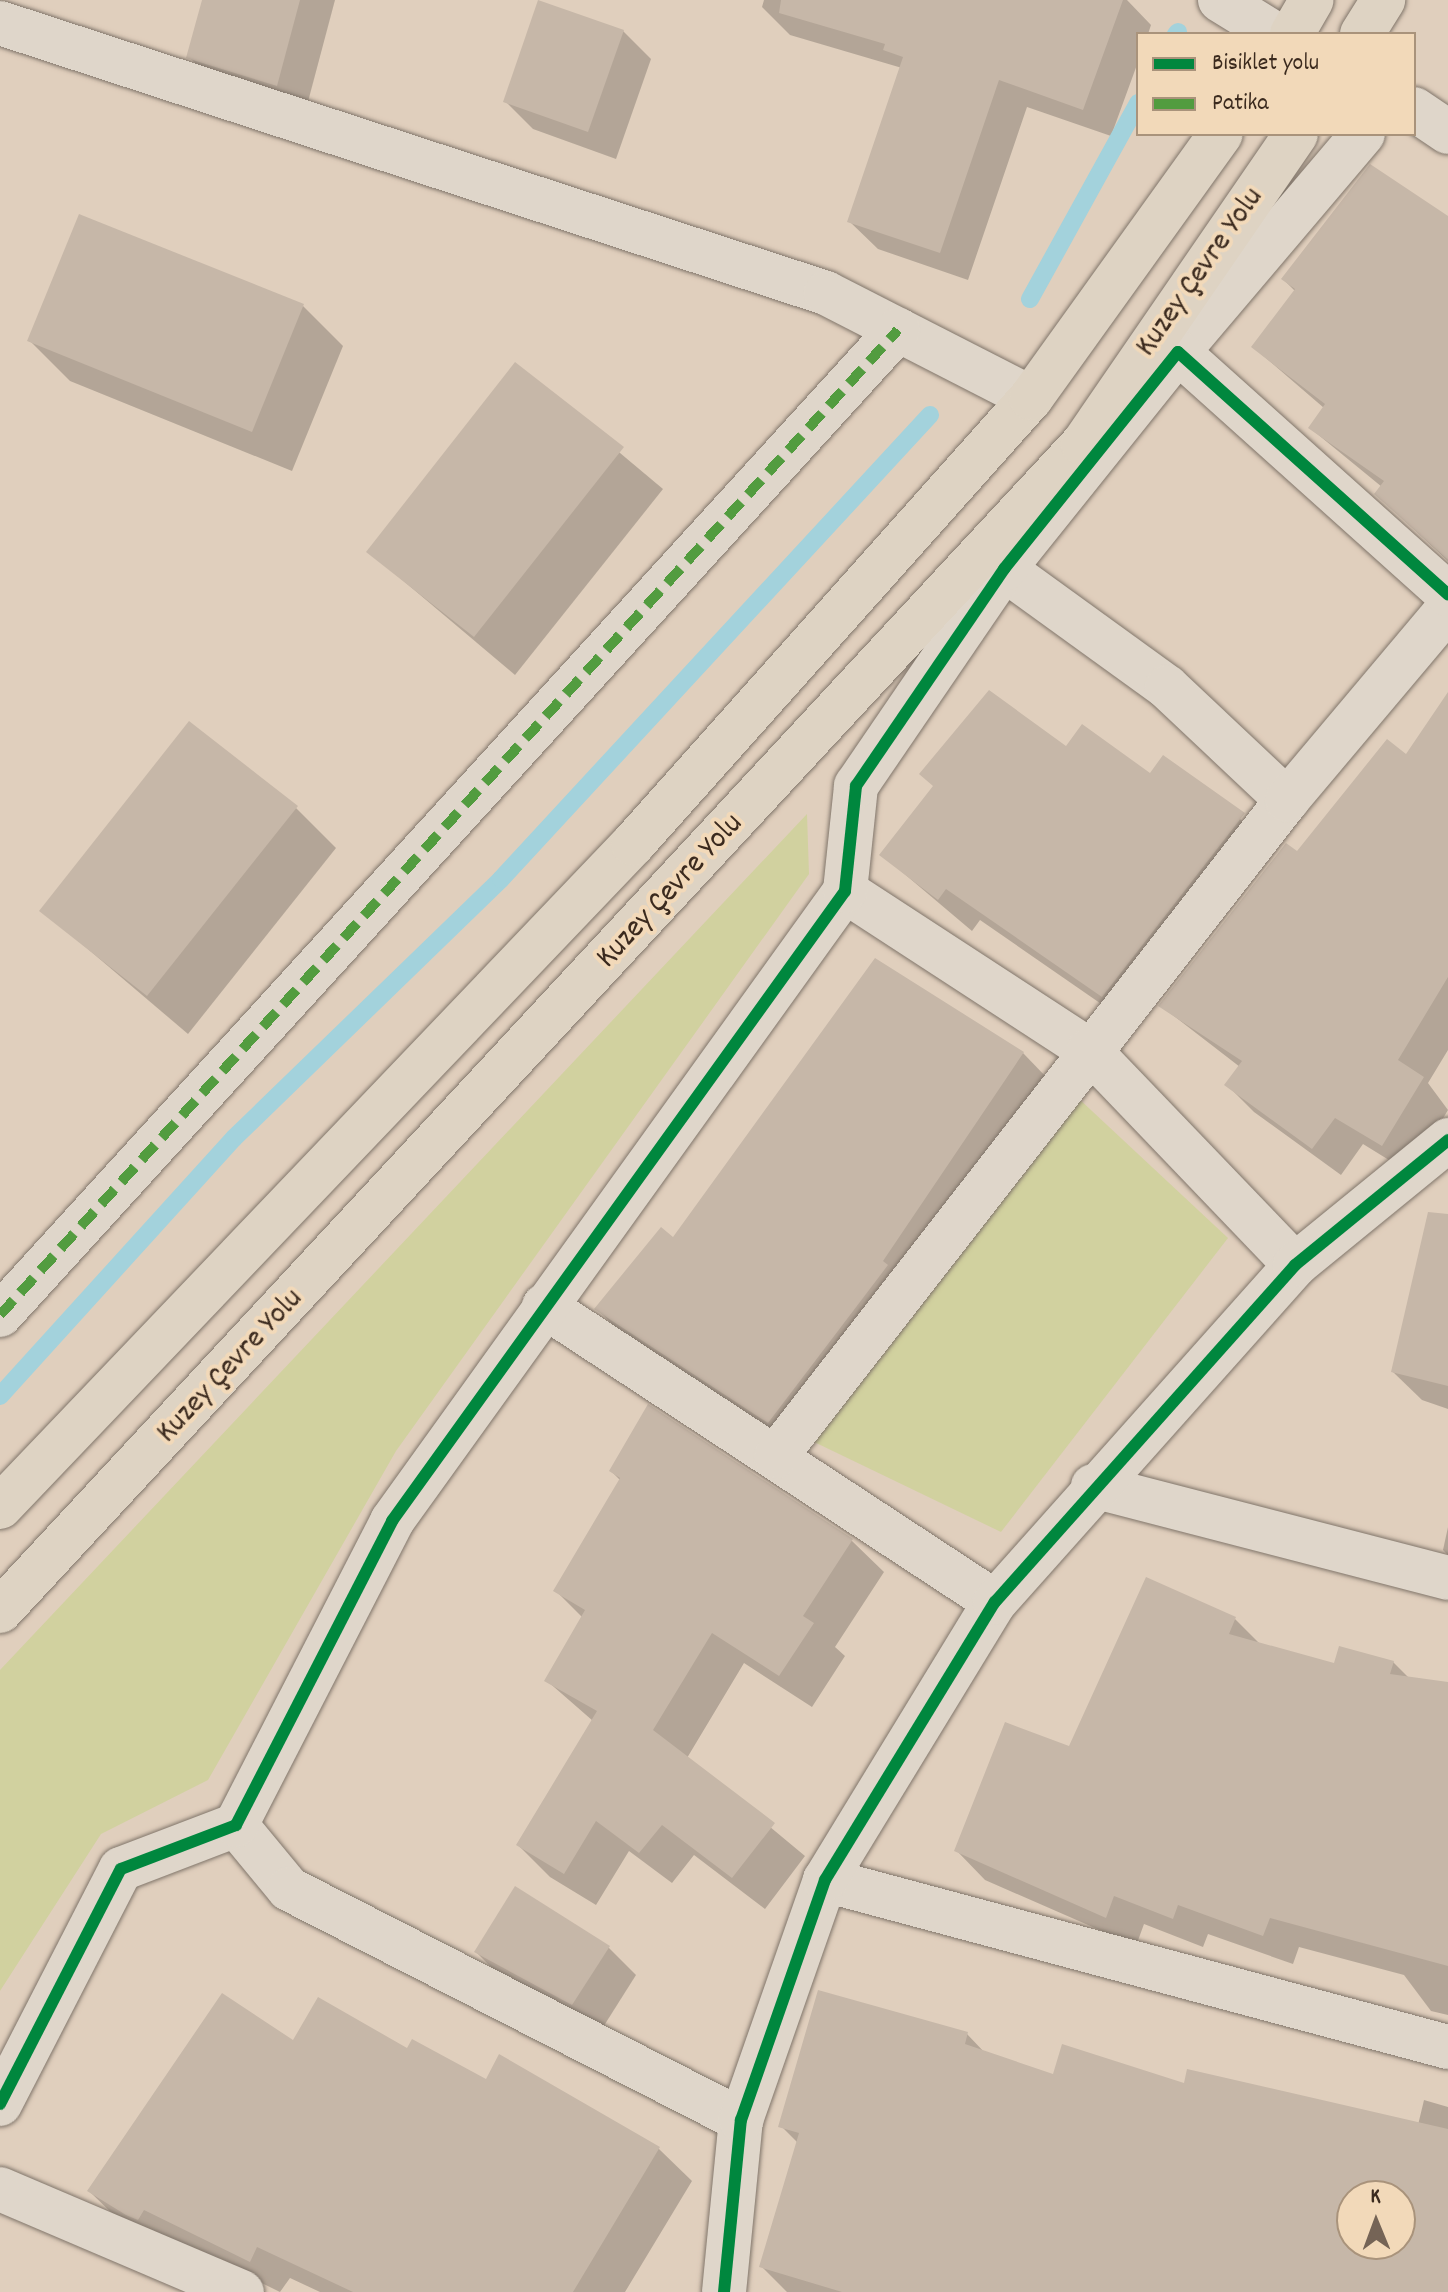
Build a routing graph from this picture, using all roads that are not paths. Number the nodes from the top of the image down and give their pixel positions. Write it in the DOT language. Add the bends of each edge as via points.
graph roads {
  1 [pos="1220,0"];
  2 [pos="1312,0"];
  3 [pos="1383,0"];
  4 [pos="0,23"];
  5 [pos="1272,32"];
  6 [pos="1293,32"];
  7 [pos="1363,32"];
  8 [pos="1416,110"];
  9 [pos="1448,132"];
  10 [pos="1220,136"];
  11 [pos="1295,136"];
  12 [pos="1361,136"];
  13 [pos="898,330"];
  14 [pos="1178,352"];
  15 [pos="1031,398"];
  16 [pos="1004,569"];
  17 [pos="1448,594"];
  18 [pos="1448,609"];
  19 [pos="1287,800"];
  20 [pos="845,891"];
  21 [pos="1089,1050"];
  22 [pos="1448,1140"];
  23 [pos="1295,1265"];
  24 [pos="544,1306"];
  25 [pos="0,1315"];
  26 [pos="776,1456"];
  27 [pos="1093,1486"];
  28 [pos="0,1507"];
  29 [pos="1448,1578"];
  30 [pos="995,1602"];
  31 [pos="0,1611"];
  32 [pos="236,1825"];
  33 [pos="825,1880"];
  34 [pos="1448,2047"];
  35 [pos="0,2104"];
  36 [pos="741,2120"];
  37 [pos="0,2189"];
  38 [pos="242,2292"];
  39 [pos="724,2292"];
  1 -- 5 [label="street"];
  2 -- 6 [label="main road"];
  3 -- 7 [label="main road"];
  4 -- 13 [label="street" via="826,293"];
  8 -- 9 [label="street"];
  10 -- 15 [label="main road, Kuzey Çevre Yolu"];
  11 -- 31 [label="main road, Kuzey Çevre Yolu" via="1083,444"];
  12 -- 14 [label="street"];
  13 -- 15 [label="street"];
  13 -- 25 [label="street"];
  14 -- 16 [label="street"];
  14 -- 17 [label="street"];
  15 -- 28 [label="main road, Kuzey Çevre Yolu" via="633,844"];
  16 -- 19 [label="street" via="1167,687"];
  16 -- 20 [label="street" via="856,786"];
  18 -- 19 [label="street"];
  19 -- 21 [label="street"];
  20 -- 21 [label="street"];
  20 -- 24 [label="street"];
  21 -- 23 [label="street"];
  21 -- 26 [label="street"];
  22 -- 23 [label="street"];
  23 -- 27 [label="street"];
  24 -- 26 [label="street"];
  24 -- 32 [label="street" via="392,1521"];
  26 -- 30 [label="street"];
  27 -- 29 [label="street"];
  27 -- 30 [label="street"];
  30 -- 33 [label="street"];
  32 -- 35 [label="street" via="121,1869"];
  32 -- 36 [label="street" via="289,1889"];
  33 -- 34 [label="street"];
  33 -- 36 [label="street"];
  36 -- 39 [label="street"];
  37 -- 38 [label="street"];
}
